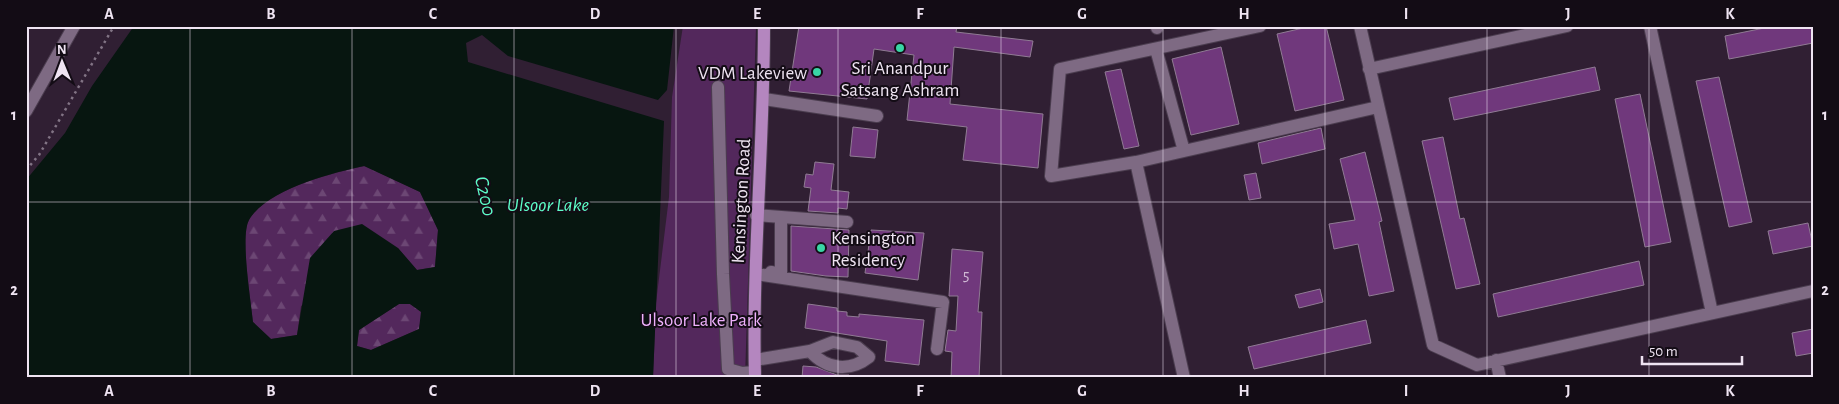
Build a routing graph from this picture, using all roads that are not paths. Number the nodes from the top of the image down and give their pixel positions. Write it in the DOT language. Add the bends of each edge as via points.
graph roads {
  1 [pos="74,26"];
  2 [pos="764,26"];
  3 [pos="1260,26"];
  4 [pos="1360,26"];
  5 [pos="1567,26"];
  6 [pos="1650,26"];
  7 [pos="1156,49"];
  8 [pos="1369,69"];
  9 [pos="718,87"];
  10 [pos="764,99"];
  11 [pos="1378,107"];
  12 [pos="26,111"];
  13 [pos="877,116"];
  14 [pos="1184,151"];
  15 [pos="1136,162"];
  16 [pos="756,215"];
  17 [pos="781,217"];
  18 [pos="847,222"];
  19 [pos="756,272"];
  20 [pos="1813,291"];
  21 [pos="1712,313"];
  22 [pos="937,350"];
  23 [pos="810,351"];
  24 [pos="1496,360"];
  25 [pos="755,370"];
  26 [pos="1184,378"];
  27 [pos="1500,378"];
  1 -- 12 [label="street"];
  2 -- 10 [label="main road, Kensington Road"];
  3 -- 7 [label="street"];
  4 -- 8 [label="street"];
  5 -- 8 [label="street"];
  6 -- 21 [label="street"];
  7 -- 14 [label="street"];
  7 -- 15 [label="street" via="1060,69 1051,176"];
  8 -- 11 [label="street"];
  9 -- 25 [label="street" via="728,369 742,373"];
  10 -- 13 [label="street"];
  10 -- 16 [label="main road, Kensington Road"];
  11 -- 14 [label="street"];
  11 -- 24 [label="street" via="1434,346 1477,365"];
  14 -- 15 [label="street"];
  15 -- 26 [label="street"];
  16 -- 17 [label="street"];
  16 -- 19 [label="main road, Kensington Road"];
  17 -- 18 [label="street"];
  17 -- 19 [label="street" via="781,274"];
  19 -- 22 [label="street" via="943,302"];
  19 -- 25 [label="main road, Kensington Road"];
  20 -- 21 [label="street"];
  21 -- 24 [label="street"];
  23 -- 25 [label="street"];
  24 -- 27 [label="street"];
}
